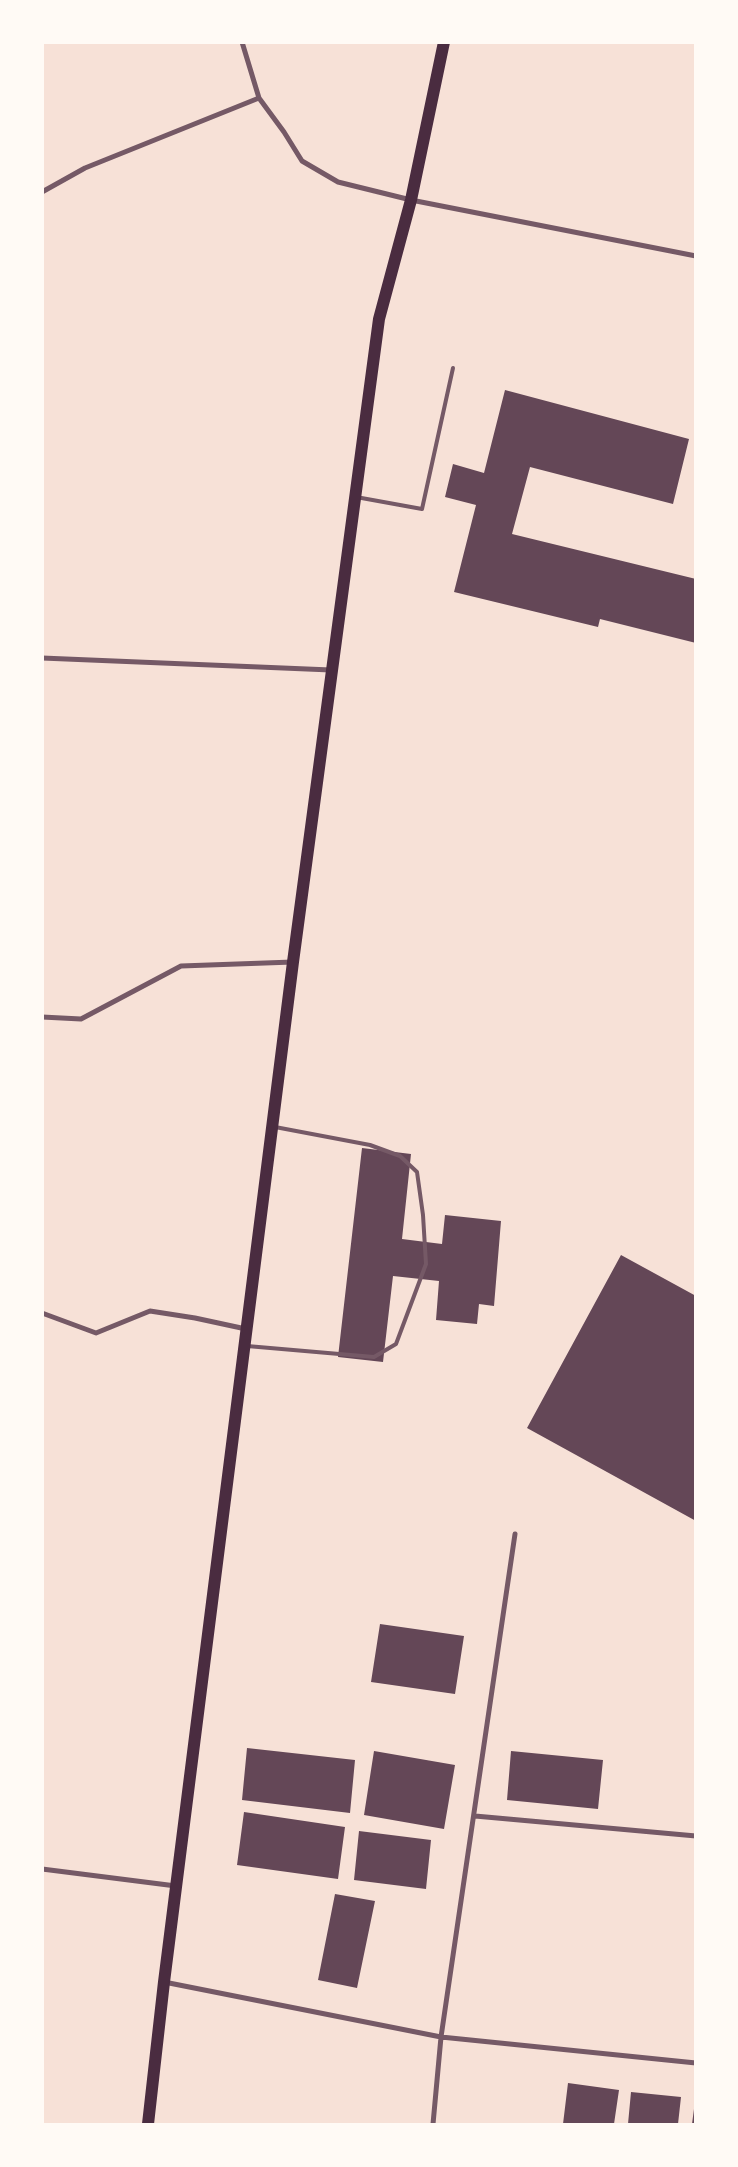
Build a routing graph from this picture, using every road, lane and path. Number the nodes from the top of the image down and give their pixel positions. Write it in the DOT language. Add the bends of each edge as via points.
graph roads {
  1 [pos="242,42"];
  2 [pos="444,42"];
  3 [pos="259,98"];
  4 [pos="42,192"];
  5 [pos="411,200"];
  6 [pos="696,256"];
  7 [pos="453,368"];
  8 [pos="355,497"];
  9 [pos="42,658"];
  10 [pos="331,670"];
  11 [pos="293,962"];
  12 [pos="42,1018"];
  13 [pos="272,1126"];
  14 [pos="42,1313"];
  15 [pos="246,1330"];
  16 [pos="245,1346"];
  17 [pos="515,1534"];
  18 [pos="475,1816"];
  19 [pos="696,1836"];
  20 [pos="42,1869"];
  21 [pos="176,1886"];
  22 [pos="164,1982"];
  23 [pos="441,2037"];
  24 [pos="696,2063"];
  25 [pos="148,2124"];
  26 [pos="433,2124"];
  1 -- 3 [label="street"];
  2 -- 5 [label="main road"];
  3 -- 4 [label="street" via="85,168"];
  3 -- 5 [label="street" via="302,161 338,182"];
  5 -- 6 [label="street"];
  5 -- 8 [label="main road" via="380,319"];
  7 -- 8 [label="lane" via="422,509"];
  8 -- 10 [label="main road"];
  9 -- 10 [label="street"];
  10 -- 11 [label="main road"];
  11 -- 12 [label="street" via="182,966 81,1019"];
  11 -- 13 [label="main road"];
  13 -- 15 [label="main road"];
  13 -- 16 [label="lane" via="370,1145 400,1156 417,1172 426,1264 396,1344 374,1357"];
  14 -- 15 [label="street" via="96,1333 150,1311"];
  15 -- 16 [label="main road"];
  16 -- 21 [label="main road"];
  17 -- 18 [label="street"];
  18 -- 19 [label="street"];
  18 -- 23 [label="street"];
  20 -- 21 [label="street"];
  21 -- 22 [label="main road"];
  22 -- 23 [label="street"];
  22 -- 25 [label="main road"];
  23 -- 24 [label="street"];
  23 -- 26 [label="street"];
}
